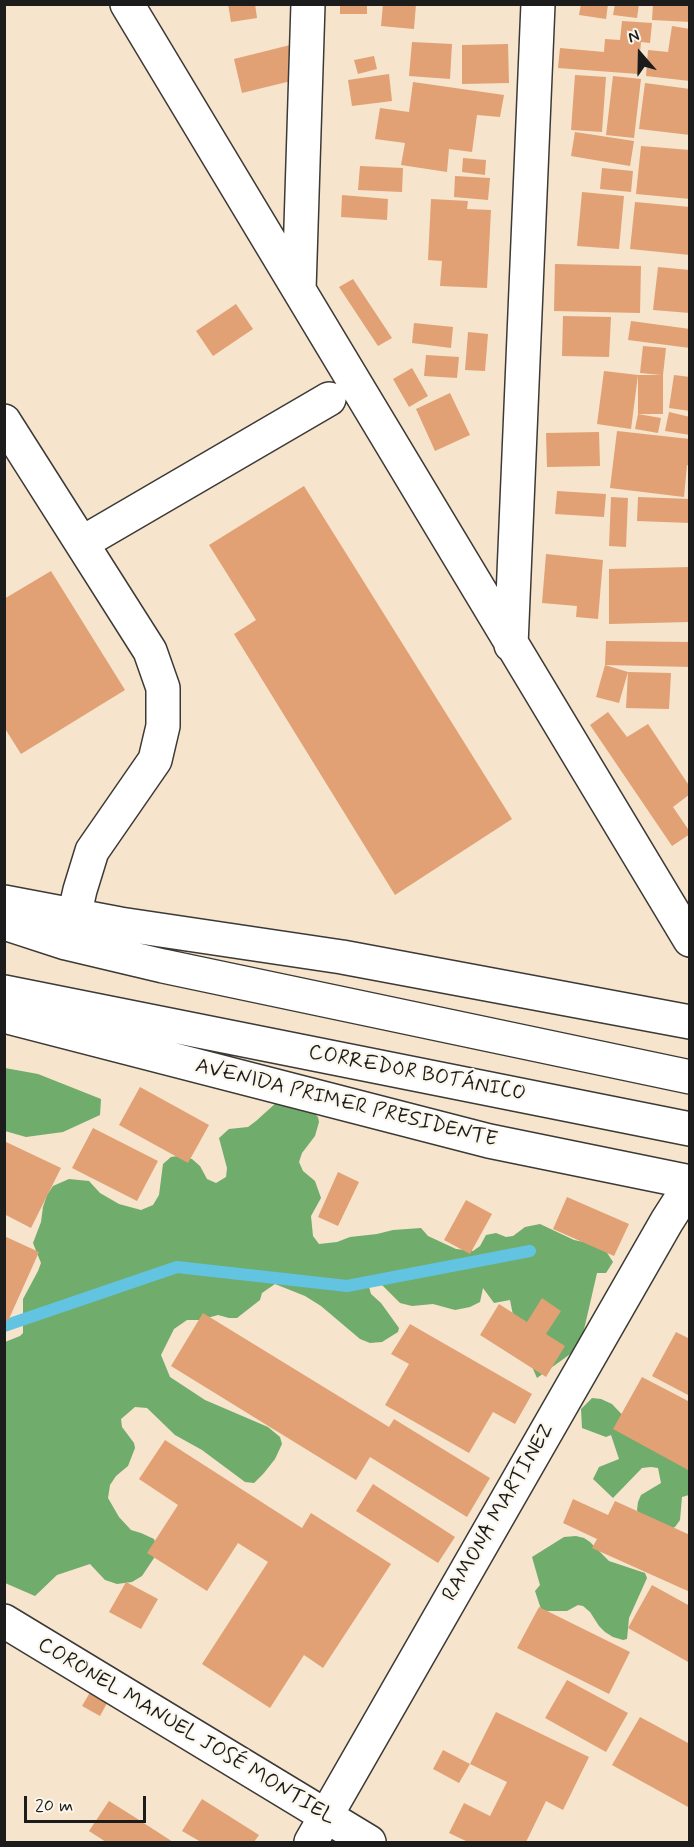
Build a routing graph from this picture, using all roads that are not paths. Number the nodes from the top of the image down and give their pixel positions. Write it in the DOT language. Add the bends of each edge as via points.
graph roads {
  1 [pos="127,4"];
  2 [pos="308,4"];
  3 [pos="538,4"];
  4 [pos="299,290"];
  5 [pos="328,399"];
  6 [pos="4,421"];
  7 [pos="82,543"];
  8 [pos="511,645"];
  9 [pos="4,902"];
  10 [pos="74,916"];
  11 [pos="4,923"];
  12 [pos="690,940"];
  13 [pos="4,992"];
  14 [pos="4,1016"];
  15 [pos="690,1022"];
  16 [pos="690,1077"];
  17 [pos="690,1129"];
  18 [pos="690,1184"];
  19 [pos="678,1227"];
  20 [pos="4,1621"];
  21 [pos="318,1830"];
  22 [pos="369,1842"];
  1 -- 4 [label="main road"];
  2 -- 4 [label="main road"];
  3 -- 8 [label="main road"];
  4 -- 8 [label="main road"];
  5 -- 7 [label="main road"];
  6 -- 7 [label="main road"];
  7 -- 10 [label="main road" via="150,651 163,688 164,726 155,760 92,851"];
  8 -- 12 [label="main road"];
  9 -- 10 [label="main road"];
  10 -- 15 [label="main road" via="342,957"];
  11 -- 16 [label="main road" via="66,943 163,966"];
  13 -- 17 [label="main road, CORREDOR BOTÁNICO"];
  14 -- 18 [label="main road, AVENIDA PRIMER PRESIDENTE" via="489,1141"];
  18 -- 19 [label="main road, RAMONA MARTINEZ"];
  19 -- 21 [label="main road, RAMONA MARTINEZ"];
  20 -- 21 [label="main road, CORONEL MANUEL JOSÉ MONTIEL"];
  21 -- 22 [label="main road, CORONEL MANUEL JOSÉ MONTIEL"];
}
